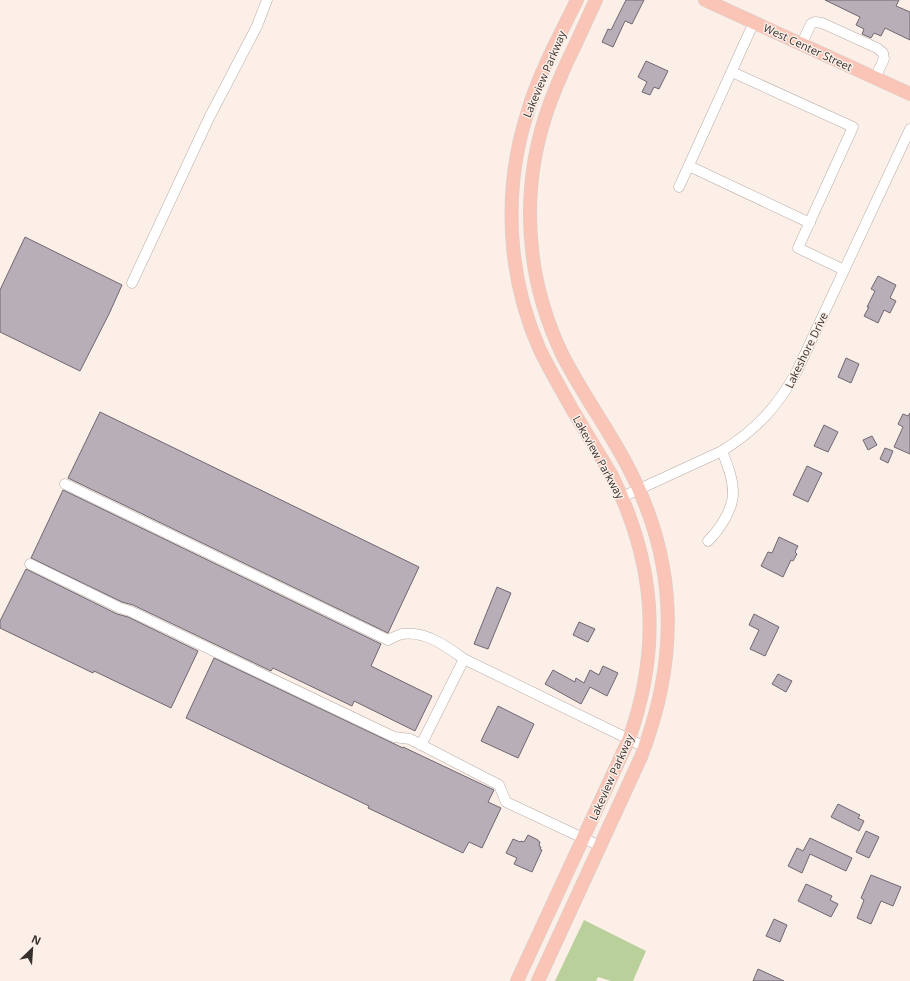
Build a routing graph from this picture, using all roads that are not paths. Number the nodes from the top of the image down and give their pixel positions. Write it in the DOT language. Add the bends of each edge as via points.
graph roads {
  1 [pos="267,0"];
  2 [pos="577,0"];
  3 [pos="596,0"];
  4 [pos="706,0"];
  5 [pos="754,22"];
  6 [pos="801,44"];
  7 [pos="732,72"];
  8 [pos="875,78"];
  9 [pos="910,94"];
  10 [pos="910,129"];
  11 [pos="689,166"];
  12 [pos="679,187"];
  13 [pos="810,223"];
  14 [pos="844,270"];
  15 [pos="132,283"];
  16 [pos="722,451"];
  17 [pos="65,484"];
  18 [pos="639,490"];
  19 [pos="622,497"];
  20 [pos="708,541"];
  21 [pos="30,564"];
  22 [pos="464,659"];
  23 [pos="629,739"];
  24 [pos="421,745"];
  25 [pos="645,747"];
  26 [pos="584,838"];
  27 [pos="600,846"];
  28 [pos="517,981"];
  29 [pos="538,981"];
  1 -- 15 [label="street"];
  2 -- 19 [label="main road, Lakeview Parkway" via="538,84 522,130 513,184 512,240 521,295 539,347"];
  3 -- 18 [label="main road, Lakeview Parkway" via="554,91 540,134 532,179 531,238 538,286 555,338"];
  4 -- 5 [label="main road, West Center Street"];
  5 -- 6 [label="main road, West Center Street"];
  5 -- 7 [label="street"];
  6 -- 8 [label="main road, West Center Street"];
  6 -- 8 [label="street" via="811,24 815,22 877,48 883,53 884,59"];
  7 -- 11 [label="street"];
  7 -- 13 [label="street" via="852,127"];
  8 -- 9 [label="main road, West Center Street"];
  10 -- 14 [label="street, Lakeshore Drive"];
  11 -- 12 [label="street"];
  11 -- 13 [label="street"];
  13 -- 14 [label="street" via="798,248"];
  14 -- 16 [label="street, Lakeshore Drive" via="796,371 778,402 759,424"];
  16 -- 18 [label="street, Lakeshore Drive"];
  16 -- 20 [label="street" via="733,494 723,522"];
  17 -- 22 [label="street" via="388,640 402,634 419,634 445,645"];
  18 -- 19 [label="street, Lakeshore Drive"];
  18 -- 25 [label="main road, Lakeview Parkway" via="658,547 668,614 662,687"];
  19 -- 23 [label="main road, Lakeview Parkway" via="633,524 642,559 649,613 649,649 644,686"];
  21 -- 24 [label="street" via="394,737 410,739"];
  22 -- 23 [label="street"];
  22 -- 24 [label="street"];
  23 -- 25 [label="street"];
  23 -- 26 [label="main road, Lakeview Parkway"];
  24 -- 26 [label="street" via="499,785 506,802"];
  25 -- 27 [label="main road, Lakeview Parkway"];
  26 -- 27 [label="street"];
  26 -- 28 [label="main road, Lakeview Parkway"];
  27 -- 29 [label="main road, Lakeview Parkway"];
}
